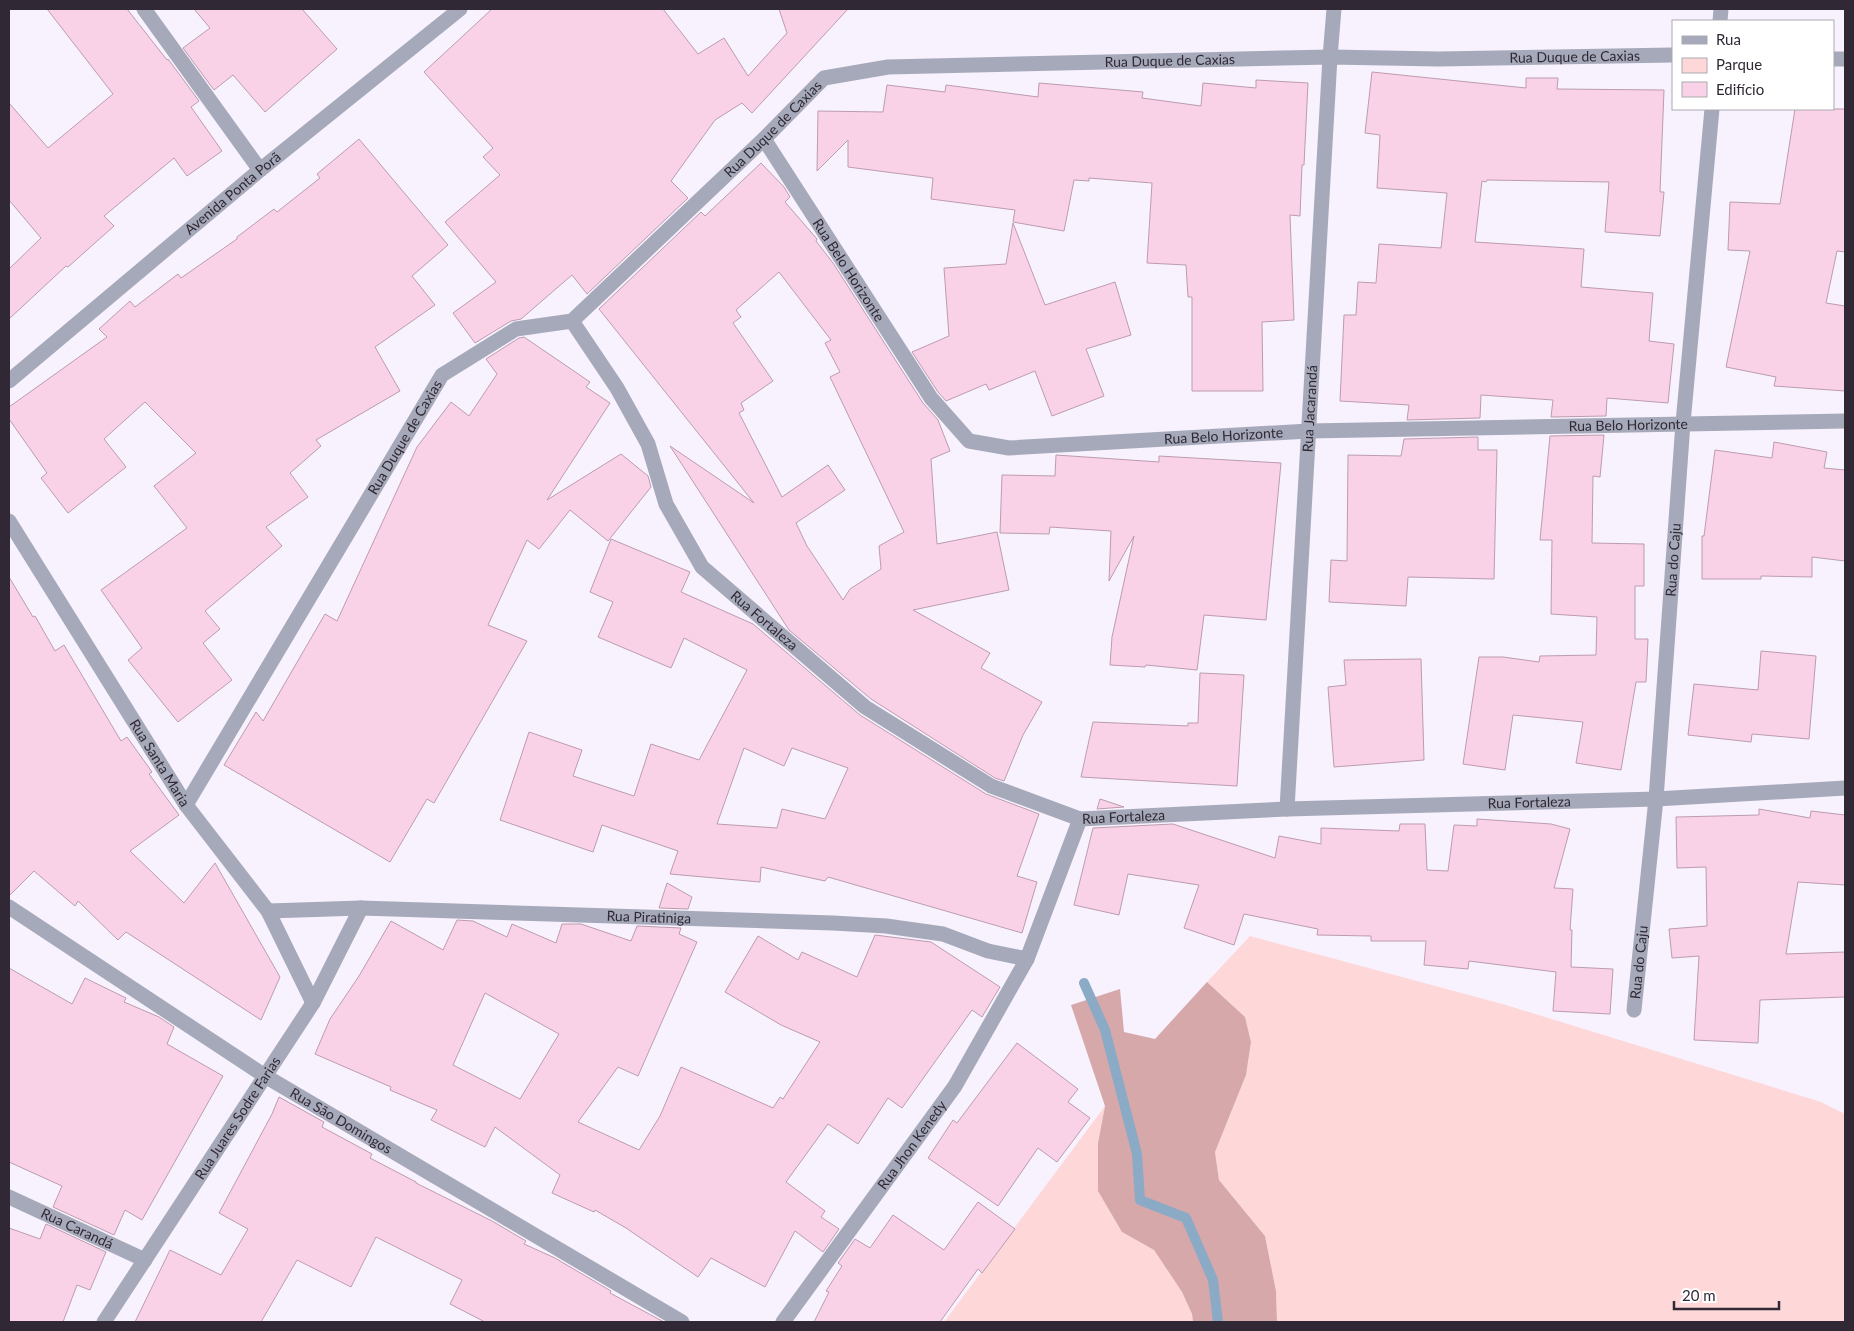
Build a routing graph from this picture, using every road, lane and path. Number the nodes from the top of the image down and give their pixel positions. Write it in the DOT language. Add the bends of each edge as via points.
graph roads {
  1 [pos="144,9"];
  2 [pos="460,9"];
  3 [pos="1334,9"];
  4 [pos="1672,55"];
  5 [pos="1330,57"];
  6 [pos="1712,110"];
  7 [pos="764,138"];
  8 [pos="260,170"];
  9 [pos="572,321"];
  10 [pos="9,382"];
  11 [pos="1845,421"];
  12 [pos="1683,423"];
  13 [pos="1309,431"];
  14 [pos="9,521"];
  15 [pos="1845,788"];
  16 [pos="1656,798"];
  17 [pos="186,805"];
  18 [pos="1287,809"];
  19 [pos="1080,820"];
  20 [pos="9,907"];
  21 [pos="361,908"];
  22 [pos="268,911"];
  23 [pos="1027,959"];
  24 [pos="313,1003"];
  25 [pos="1634,1010"];
  26 [pos="265,1076"];
  27 [pos="9,1197"];
  28 [pos="145,1260"];
  29 [pos="104,1322"];
  30 [pos="682,1322"];
  31 [pos="783,1322"];
  1 -- 8 [label="street"];
  2 -- 8 [label="street, Avenida Ponta Porã"];
  3 -- 5 [label="street, Rua Jacarandá"];
  4 -- 5 [label="street, Rua Duque de Caxias" via="1439,59"];
  5 -- 7 [label="street, Rua Duque de Caxias" via="888,67 824,78"];
  5 -- 13 [label="street, Rua Jacarandá"];
  6 -- 12 [label="street, Rua do Caju"];
  7 -- 9 [label="street, Rua Duque de Caxias"];
  7 -- 13 [label="street, Rua Belo Horizonte" via="931,398 969,441 1009,448"];
  8 -- 10 [label="street, Avenida Ponta Porã"];
  9 -- 17 [label="street, Rua Duque de Caxias" via="516,329 442,375"];
  9 -- 19 [label="street, Rua Fortaleza" via="617,388 648,444 666,504 702,567 865,707 991,786"];
  11 -- 12 [label="street, Rua Belo Horizonte"];
  12 -- 13 [label="street, Rua Belo Horizonte"];
  12 -- 16 [label="street, Rua do Caju"];
  13 -- 18 [label="street, Rua Jacarandá"];
  14 -- 17 [label="street, Rua Santa Maria"];
  15 -- 16 [label="street, Rua Fortaleza"];
  16 -- 18 [label="street, Rua Fortaleza"];
  16 -- 25 [label="street, Rua do Caju"];
  17 -- 22 [label="street, Rua Santa Maria"];
  18 -- 19 [label="street, Rua Fortaleza"];
  19 -- 23 [label="street, Rua Jhon Kenedy"];
  20 -- 26 [label="street, Rua São Domingos"];
  21 -- 22 [label="street, Rua Piratiniga"];
  21 -- 23 [label="street, Rua Piratiniga" via="886,926 943,934 988,951"];
  21 -- 24 [label="street, Rua Juares Sodre Farias"];
  22 -- 24 [label="street, Rua Santa Maria"];
  23 -- 31 [label="street, Rua Jhon Kenedy" via="955,1086"];
  24 -- 26 [label="street, Rua Juares Sodre Farias"];
  26 -- 28 [label="street, Rua Juares Sodre Farias"];
  26 -- 30 [label="street, Rua São Domingos"];
  27 -- 28 [label="street, Rua Carandá"];
  28 -- 29 [label="street, Rua Juares Sodre Farias"];
}
